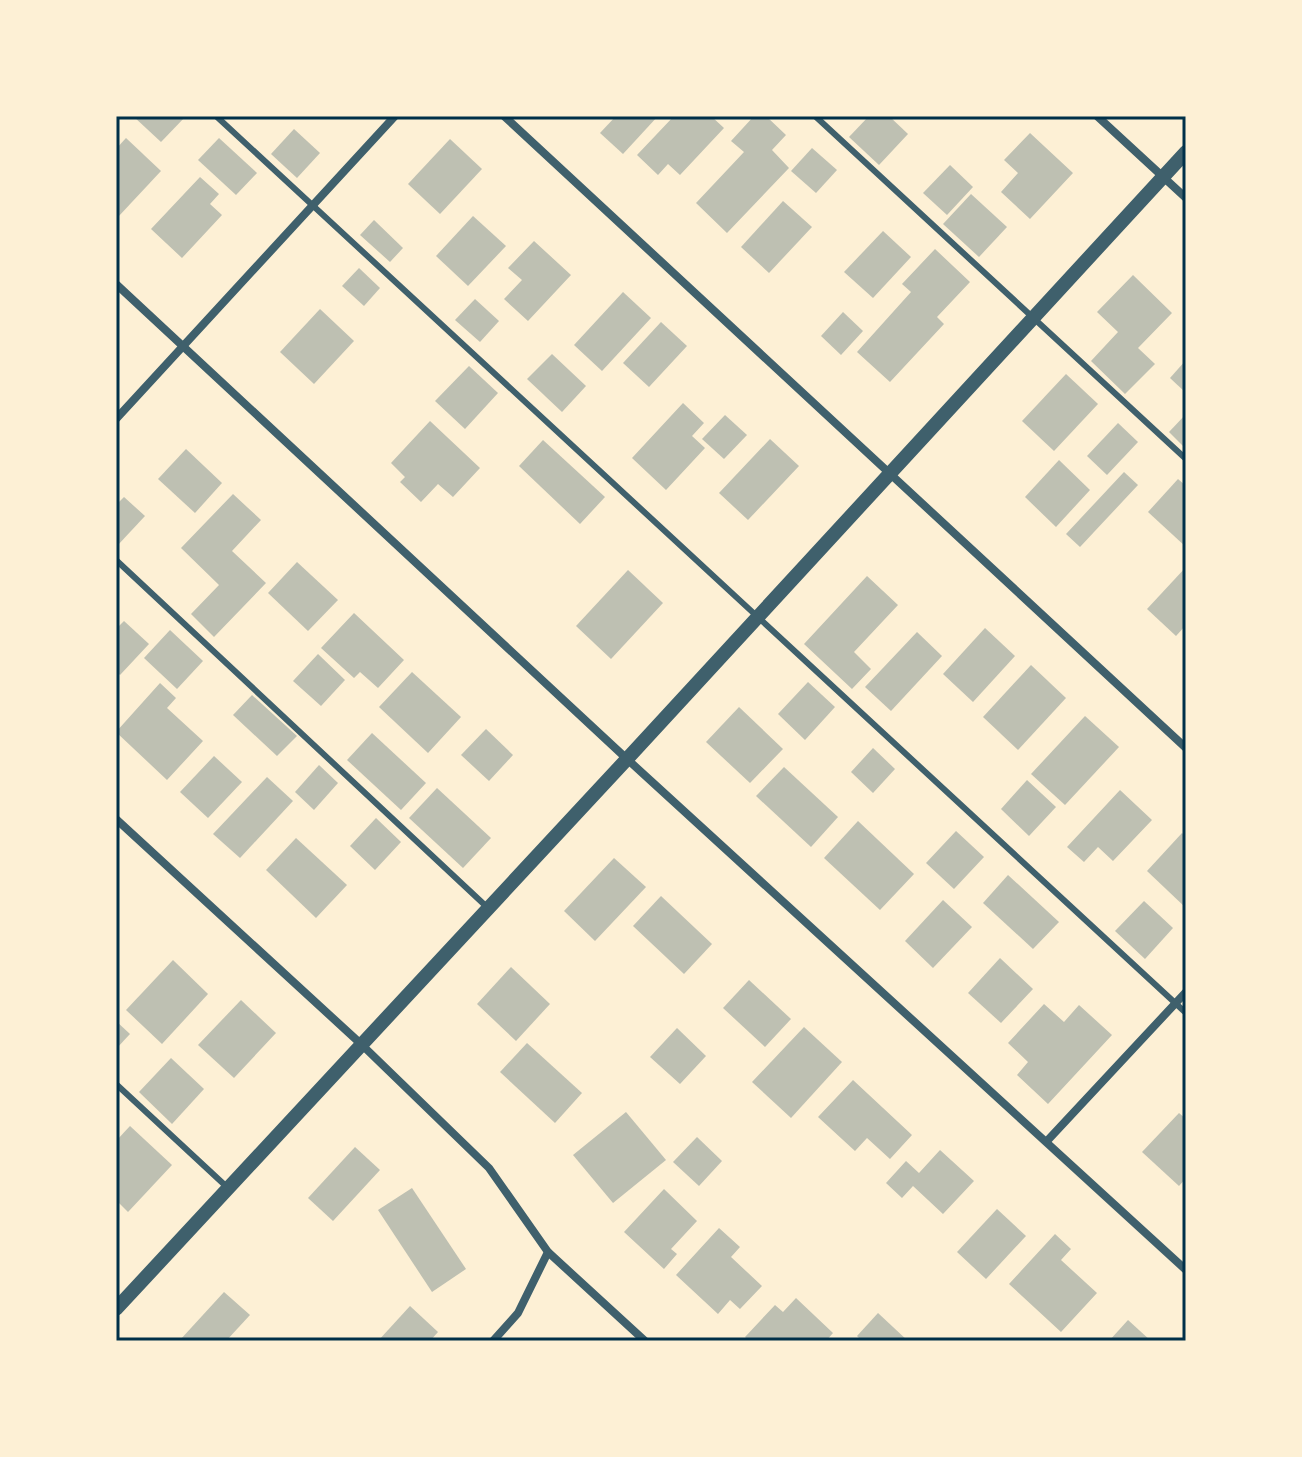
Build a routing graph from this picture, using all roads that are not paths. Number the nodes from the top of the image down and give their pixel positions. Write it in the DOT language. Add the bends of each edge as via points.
graph roads {
  1 [pos="216,116"];
  2 [pos="395,116"];
  3 [pos="504,116"];
  4 [pos="815,116"];
  5 [pos="1097,116"];
  6 [pos="1186,152"];
  7 [pos="1163,177"];
  8 [pos="1186,198"];
  9 [pos="313,205"];
  10 [pos="116,284"];
  11 [pos="1032,316"];
  12 [pos="184,346"];
  13 [pos="116,419"];
  14 [pos="1186,459"];
  15 [pos="889,472"];
  16 [pos="116,560"];
  17 [pos="758,615"];
  18 [pos="1186,748"];
  19 [pos="627,759"];
  20 [pos="116,819"];
  21 [pos="488,908"];
  22 [pos="1186,992"];
  23 [pos="1175,1003"];
  24 [pos="1186,1013"];
  25 [pos="361,1044"];
  26 [pos="116,1084"];
  27 [pos="1047,1141"];
  28 [pos="228,1188"];
  29 [pos="548,1252"];
  30 [pos="1186,1270"];
  31 [pos="116,1309"];
  32 [pos="493,1341"];
  33 [pos="645,1341"];
  1 -- 9 [label="lane"];
  2 -- 9 [label="street"];
  3 -- 15 [label="street"];
  4 -- 11 [label="lane"];
  5 -- 7 [label="street"];
  6 -- 7 [label="street"];
  7 -- 8 [label="street"];
  7 -- 11 [label="street"];
  9 -- 12 [label="street"];
  9 -- 17 [label="lane"];
  10 -- 12 [label="street"];
  11 -- 14 [label="lane"];
  11 -- 15 [label="street"];
  12 -- 13 [label="street"];
  12 -- 19 [label="street"];
  15 -- 17 [label="street"];
  15 -- 18 [label="street"];
  16 -- 21 [label="lane"];
  17 -- 19 [label="street"];
  17 -- 23 [label="lane"];
  19 -- 21 [label="street"];
  19 -- 27 [label="street"];
  20 -- 25 [label="street"];
  21 -- 25 [label="street"];
  22 -- 23 [label="street"];
  23 -- 24 [label="lane"];
  23 -- 27 [label="street"];
  25 -- 28 [label="street"];
  25 -- 29 [label="street" via="489,1168"];
  26 -- 28 [label="lane"];
  27 -- 30 [label="street"];
  28 -- 31 [label="street"];
  29 -- 32 [label="street" via="518,1313"];
  29 -- 33 [label="street"];
}
